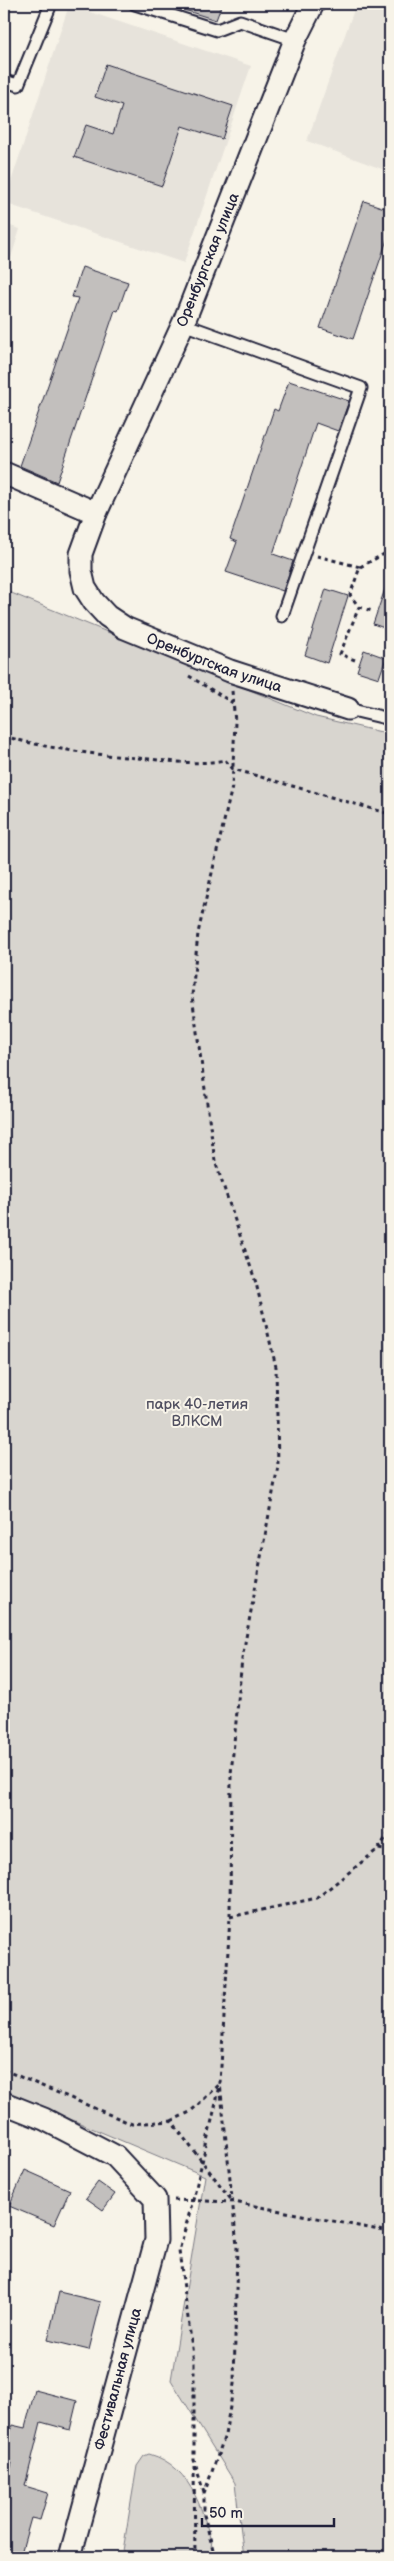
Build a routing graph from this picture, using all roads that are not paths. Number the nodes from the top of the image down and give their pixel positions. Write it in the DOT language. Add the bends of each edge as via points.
graph roads {
  1 [pos="51,4"];
  2 [pos="136,4"];
  3 [pos="313,4"];
  4 [pos="295,40"];
  5 [pos="4,81"];
  6 [pos="183,324"];
  7 [pos="4,472"];
  8 [pos="96,513"];
  9 [pos="282,616"];
  10 [pos="348,710"];
  11 [pos="390,719"];
  12 [pos="4,2103"];
  13 [pos="70,2557"];
  1 -- 5 [label="lane" via="18,85"];
  2 -- 4 [label="lane" via="217,30 240,21"];
  3 -- 4 [label="street, Оренбургская улица"];
  4 -- 6 [label="street, Оренбургская улица"];
  6 -- 8 [label="street, Оренбургская улица"];
  6 -- 9 [label="lane" via="361,388"];
  7 -- 8 [label="street"];
  8 -- 10 [label="street, Оренбургская улица" via="80,554 81,571 85,588 107,616 125,628 230,671"];
  10 -- 11 [label="lane"];
  12 -- 13 [label="street, Фестивальная улица" via="44,2119 116,2156 155,2199 156,2240"];
}
